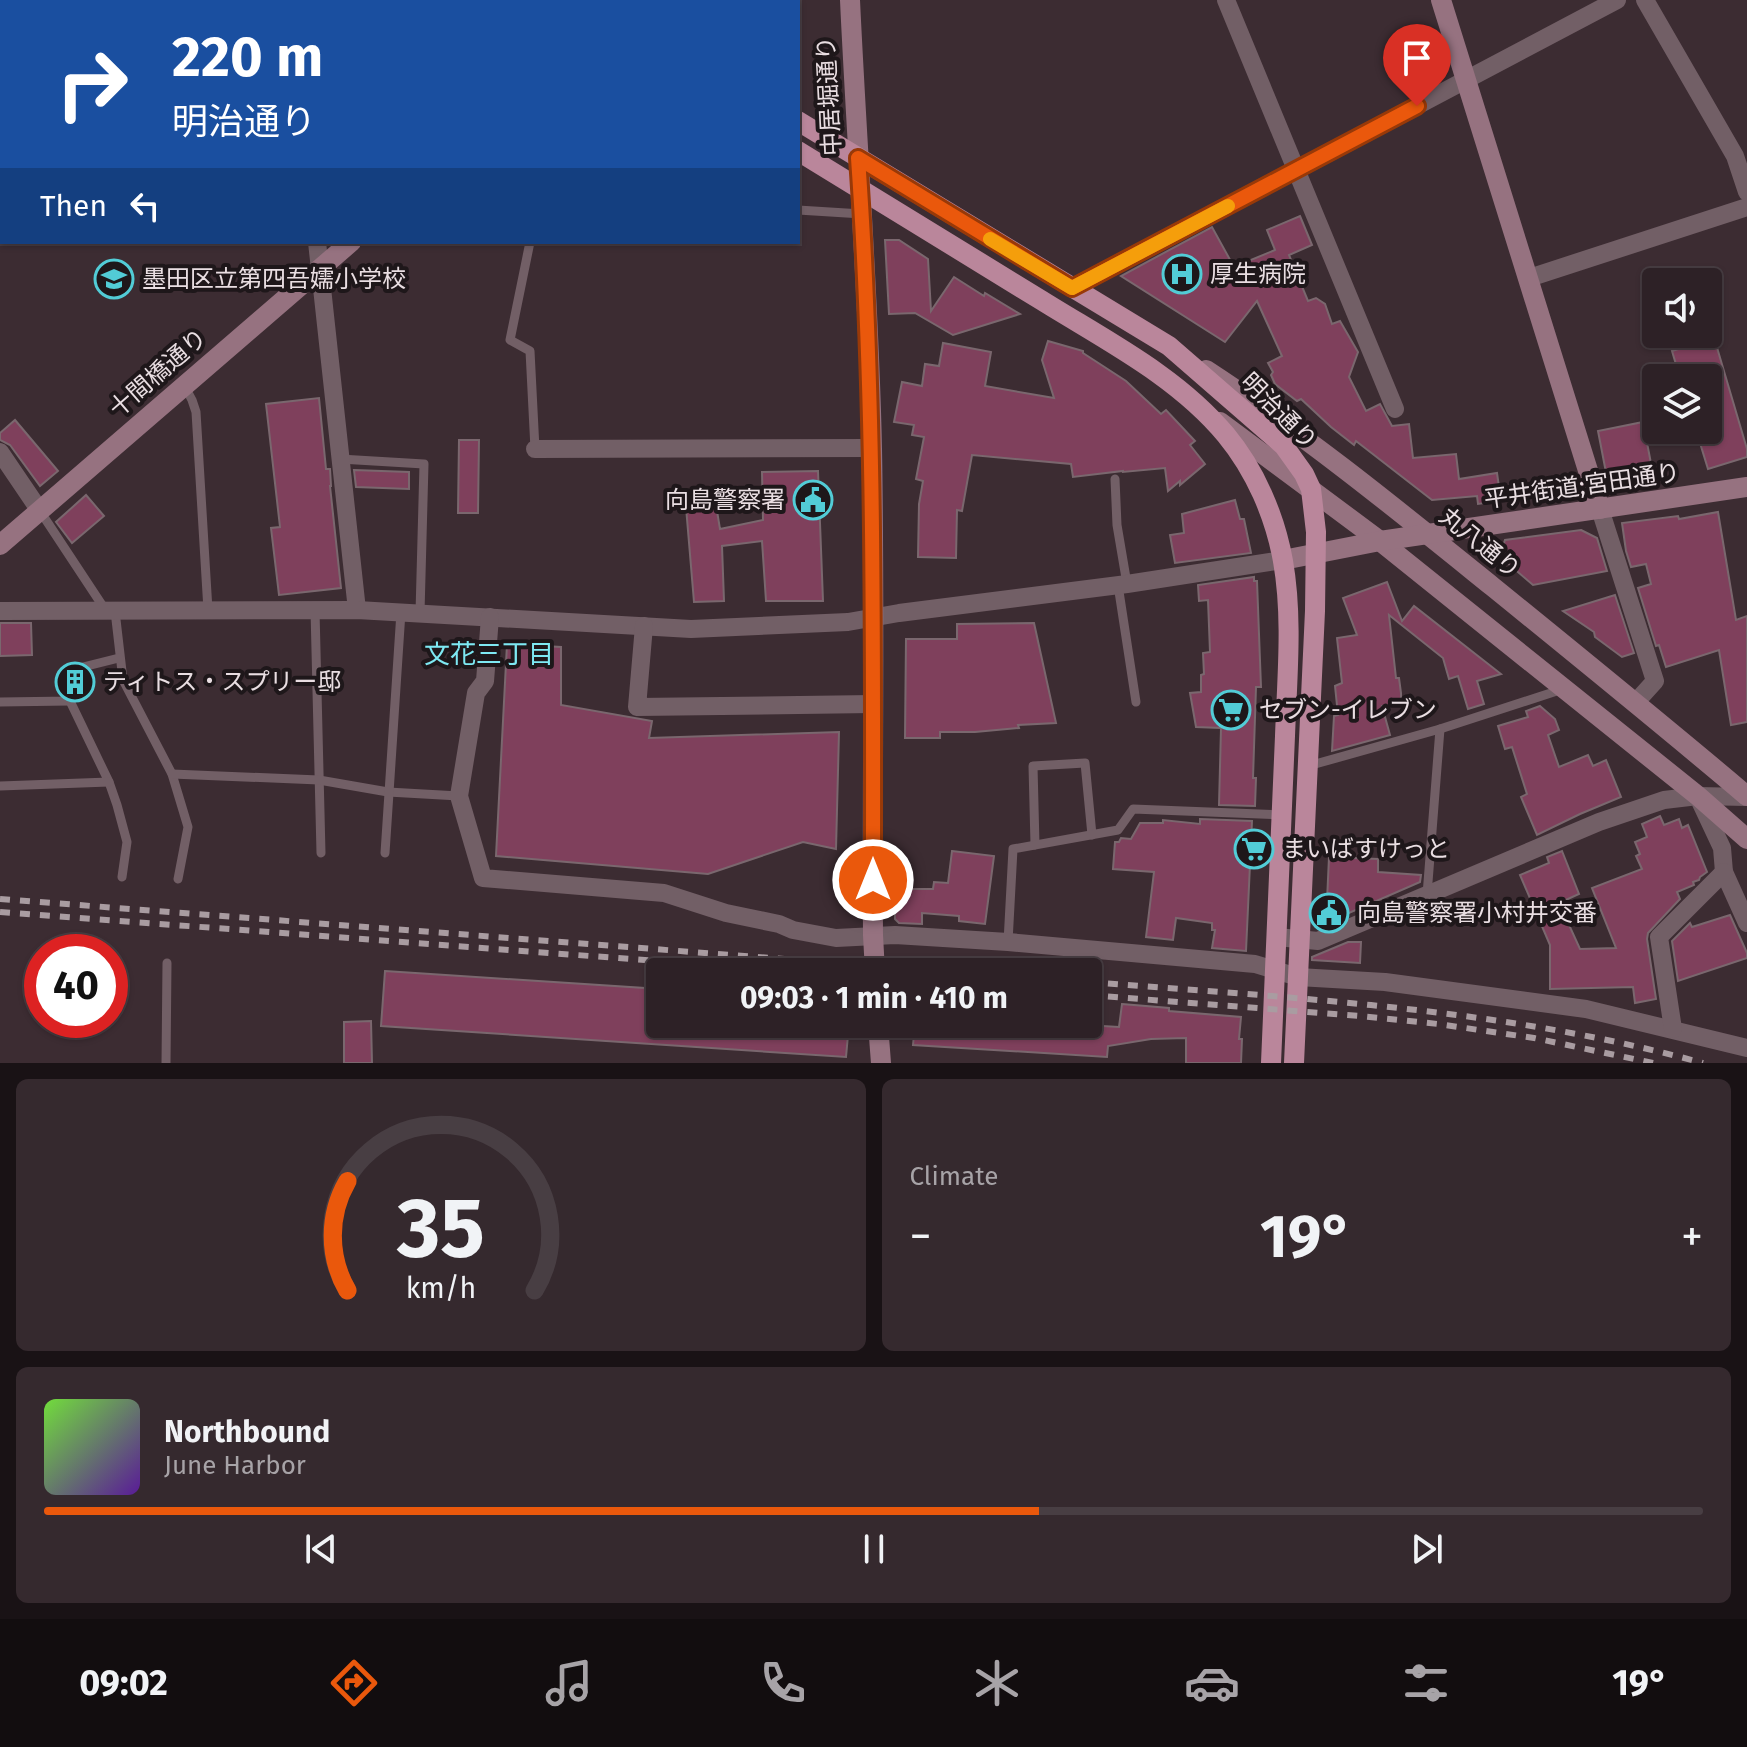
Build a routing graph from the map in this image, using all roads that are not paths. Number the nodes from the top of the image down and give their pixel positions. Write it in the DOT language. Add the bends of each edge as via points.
graph roads {
  1 [pos="850,0"];
  2 [pos="1226,0"];
  3 [pos="1441,0"];
  4 [pos="1617,0"];
  5 [pos="1645,0"];
  6 [pos="1466,80"];
  7 [pos="800,122"];
  8 [pos="800,152"];
  9 [pos="858,158"];
  10 [pos="1295,170"];
  11 [pos="860,189"];
  12 [pos="1747,192"];
  13 [pos="1747,207"];
  14 [pos="800,210"];
  15 [pos="862,214"];
  16 [pos="317,244"];
  17 [pos="349,244"];
  18 [pos="530,244"];
  19 [pos="320,268"];
  20 [pos="1529,278"];
  21 [pos="1072,288"];
  22 [pos="1169,346"];
  23 [pos="184,385"];
  24 [pos="1201,407"];
  25 [pos="1395,409"];
  26 [pos="871,448"];
  27 [pos="535,449"];
  28 [pos="0,452"];
  29 [pos="340,459"];
  30 [pos="1115,479"];
  31 [pos="1747,487"];
  32 [pos="1311,489"];
  33 [pos="1600,509"];
  34 [pos="40,511"];
  35 [pos="1429,535"];
  36 [pos="1380,541"];
  37 [pos="0,545"];
  38 [pos="1316,554"];
  39 [pos="1283,560"];
  40 [pos="1122,585"];
  41 [pos="208,610"];
  42 [pos="315,610"];
  43 [pos="357,610"];
  44 [pos="0,611"];
  45 [pos="111,611"];
  46 [pos="410,613"];
  47 [pos="490,617"];
  48 [pos="872,618"];
  49 [pos="644,626"];
  50 [pos="119,658"];
  51 [pos="1563,689"];
  52 [pos="70,701"];
  53 [pos="0,702"];
  54 [pos="1136,702"];
  55 [pos="1636,702"];
  56 [pos="873,704"];
  57 [pos="1440,729"];
  58 [pos="1308,766"];
  59 [pos="172,774"];
  60 [pos="319,780"];
  61 [pos="109,782"];
  62 [pos="0,786"];
  63 [pos="388,792"];
  64 [pos="459,796"];
  65 [pos="1698,796"];
  66 [pos="1747,797"];
  67 [pos="1282,815"];
  68 [pos="1092,835"];
  69 [pos="1747,839"];
  70 [pos="1035,845"];
  71 [pos="321,853"];
  72 [pos="385,853"];
  73 [pos="1724,872"];
  74 [pos="122,877"];
  75 [pos="178,879"];
  76 [pos="1427,895"];
  77 [pos="1747,923"];
  78 [pos="873,935"];
  79 [pos="1277,937"];
  80 [pos="1300,939"];
  81 [pos="1008,942"];
  82 [pos="874,958"];
  83 [pos="167,963"];
  84 [pos="1275,970"];
  85 [pos="1298,977"];
  86 [pos="1673,1029"];
  87 [pos="879,1038"];
  88 [pos="1747,1048"];
  89 [pos="166,1063"];
  90 [pos="881,1063"];
  91 [pos="1271,1063"];
  92 [pos="1294,1063"];
  1 -- 9 [label="street, 中居堀通り"];
  2 -- 10 [label="street"];
  3 -- 6 [label="street"];
  4 -- 6 [label="street"];
  5 -- 12 [label="street" via="1735,156"];
  6 -- 10 [label="street"];
  6 -- 20 [label="street"];
  7 -- 9 [label="main road, 明治通り"];
  8 -- 11 [label="main road"];
  9 -- 11 [label="street, 中居堀通り"];
  9 -- 21 [label="main road, 明治通り"];
  10 -- 21 [label="street"];
  10 -- 25 [label="street"];
  11 -- 15 [label="street, 中居堀通り"];
  11 -- 24 [label="main road" via="1144,364"];
  13 -- 20 [label="street"];
  14 -- 15 [label="lane"];
  15 -- 26 [label="street, 中居堀通り"];
  16 -- 19 [label="street"];
  17 -- 19 [label="street, 十間橋通り"];
  18 -- 27 [label="lane" via="510,340 530,351"];
  19 -- 23 [label="street, 十間橋通り"];
  19 -- 29 [label="street"];
  20 -- 33 [label="street"];
  21 -- 22 [label="main road, 明治通り"];
  22 -- 32 [label="main road, 明治通り" via="1284,446"];
  22 -- 35 [label="street, 丸八通り" via="1242,393"];
  23 -- 34 [label="street, 十間橋通り"];
  23 -- 41 [label="lane" via="196,412"];
  24 -- 32 [label="street"];
  24 -- 39 [label="main road" via="1249,469"];
  26 -- 27 [label="street"];
  26 -- 48 [label="street, 中居堀通り"];
  28 -- 34 [label="street"];
  29 -- 43 [label="street"];
  29 -- 46 [label="lane" via="424,464"];
  30 -- 40 [label="lane"];
  31 -- 33 [label="street, 平井街道;宮田通り"];
  32 -- 36 [label="street"];
  32 -- 38 [label="main road, 明治通り"];
  33 -- 35 [label="street, 平井街道;宮田通り"];
  33 -- 55 [label="street" via="1655,681"];
  34 -- 37 [label="street, 十間橋通り"];
  34 -- 45 [label="lane"];
  35 -- 36 [label="street, 平井街道;宮田通り"];
  35 -- 55 [label="street, 丸八通り"];
  36 -- 38 [label="street, 平井街道;宮田通り"];
  36 -- 51 [label="street"];
  38 -- 39 [label="street, 平井街道;宮田通り"];
  38 -- 58 [label="main road, 明治通り"];
  39 -- 40 [label="street"];
  39 -- 67 [label="main road" via="1289,627"];
  40 -- 48 [label="street"];
  40 -- 54 [label="lane"];
  41 -- 42 [label="street"];
  41 -- 45 [label="street"];
  42 -- 43 [label="street"];
  42 -- 60 [label="lane"];
  43 -- 46 [label="street"];
  44 -- 45 [label="street"];
  45 -- 50 [label="lane"];
  46 -- 47 [label="street"];
  46 -- 63 [label="lane"];
  47 -- 49 [label="street"];
  47 -- 64 [label="street" via="485,681 476,693"];
  48 -- 49 [label="street" via="691,629"];
  48 -- 56 [label="street, 中居堀通り"];
  49 -- 56 [label="street" via="637,707"];
  50 -- 52 [label="lane" via="63,672"];
  50 -- 59 [label="lane" via="123,680"];
  51 -- 57 [label="lane"];
  51 -- 65 [label="street"];
  52 -- 53 [label="lane"];
  52 -- 61 [label="lane"];
  55 -- 66 [label="street, 丸八通り"];
  56 -- 78 [label="street, 中居堀通り"];
  57 -- 58 [label="lane"];
  57 -- 76 [label="lane"];
  58 -- 80 [label="main road, 明治通り"];
  59 -- 60 [label="lane"];
  59 -- 75 [label="lane" via="188,827"];
  60 -- 63 [label="lane"];
  60 -- 71 [label="lane"];
  61 -- 62 [label="lane"];
  61 -- 74 [label="lane" via="127,842"];
  63 -- 64 [label="lane"];
  63 -- 72 [label="lane"];
  64 -- 78 [label="street" via="483,878 664,893 793,930 836,938"];
  65 -- 66 [label="street"];
  65 -- 69 [label="street"];
  65 -- 73 [label="street" via="1722,848"];
  65 -- 76 [label="street" via="1664,800 1599,822"];
  67 -- 68 [label="lane" via="1133,809 1118,830"];
  67 -- 79 [label="main road"];
  68 -- 70 [label="lane"];
  68 -- 70 [label="lane" via="1085,763 1033,766"];
  70 -- 81 [label="lane" via="1013,849"];
  73 -- 77 [label="street"];
  73 -- 86 [label="street" via="1659,937"];
  76 -- 80 [label="street" via="1318,941"];
  78 -- 81 [label="street"];
  78 -- 82 [label="street, 中居堀通り"];
  79 -- 80 [label="street"];
  79 -- 84 [label="main road"];
  80 -- 85 [label="main road, 明治通り"];
  81 -- 84 [label="street"];
  83 -- 89 [label="lane"];
  84 -- 85 [label="street"];
  84 -- 91 [label="main road"];
  85 -- 86 [label="street" via="1385,982 1586,1009"];
  85 -- 92 [label="main road, 明治通り"];
  86 -- 88 [label="street"];
  87 -- 90 [label="street"];
}
